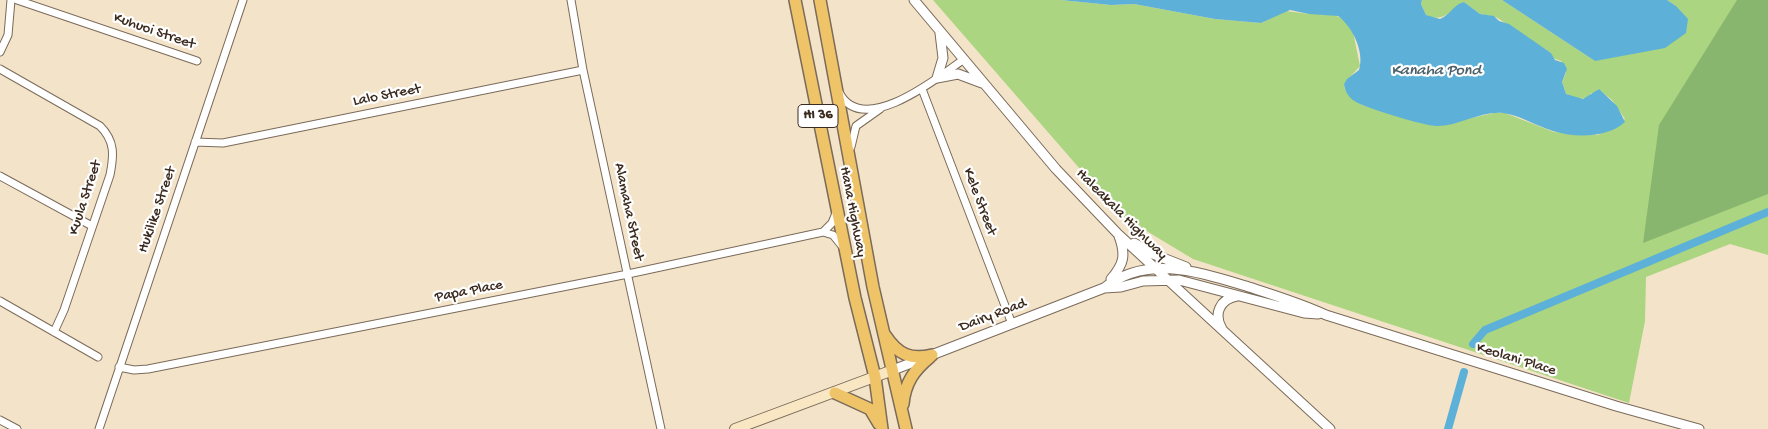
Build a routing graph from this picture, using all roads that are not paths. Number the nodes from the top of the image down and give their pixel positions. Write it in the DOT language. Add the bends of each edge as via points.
graph roads {
  1 [pos="12,0"];
  2 [pos="16,0"];
  3 [pos="243,0"];
  4 [pos="571,0"];
  5 [pos="795,0"];
  6 [pos="820,0"];
  7 [pos="914,0"];
  8 [pos="939,30"];
  9 [pos="0,52"];
  10 [pos="964,59"];
  11 [pos="197,61"];
  12 [pos="0,69"];
  13 [pos="583,70"];
  14 [pos="937,78"];
  15 [pos="985,84"];
  16 [pos="836,86"];
  17 [pos="922,89"];
  18 [pos="882,107"];
  19 [pos="195,142"];
  20 [pos="850,157"];
  21 [pos="0,176"];
  22 [pos="836,206"];
  23 [pos="92,226"];
  24 [pos="823,232"];
  25 [pos="1118,234"];
  26 [pos="845,250"];
  27 [pos="1154,268"];
  28 [pos="1195,271"];
  29 [pos="628,274"];
  30 [pos="1167,279"];
  31 [pos="1177,284"];
  32 [pos="1104,288"];
  33 [pos="1262,291"];
  34 [pos="1241,296"];
  35 [pos="0,301"];
  36 [pos="1326,315"];
  37 [pos="880,323"];
  38 [pos="1012,324"];
  39 [pos="1223,331"];
  40 [pos="54,332"];
  41 [pos="932,355"];
  42 [pos="98,357"];
  43 [pos="119,368"];
  44 [pos="893,370"];
  45 [pos="875,377"];
  46 [pos="835,393"];
  47 [pos="903,413"];
  48 [pos="0,420"];
  49 [pos="16,429"];
  50 [pos="99,429"];
  51 [pos="661,429"];
  52 [pos="735,429"];
  53 [pos="881,429"];
  54 [pos="906,429"];
  55 [pos="1330,429"];
  56 [pos="1699,429"];
  1 -- 9 [label="street" via="8,35"];
  2 -- 11 [label="street, Kuhuoi Street"];
  3 -- 19 [label="street, Hukilike Street"];
  4 -- 13 [label="street, Alamaha Street"];
  5 -- 22 [label="main road, Hana Highway / HI 36"];
  6 -- 16 [label="main road, Hana Highway / HI 36"];
  7 -- 8 [label="street, Haleakala Highway"];
  8 -- 10 [label="street, Haleakala Highway"];
  8 -- 14 [label="street" via="943,58"];
  10 -- 14 [label="street"];
  10 -- 15 [label="street, Haleakala Highway"];
  12 -- 23 [label="street, Kuula Street" via="88,119 107,134 114,152 112,165"];
  13 -- 19 [label="street, Lalo Street" via="223,143"];
  13 -- 29 [label="street, Alamaha Street"];
  14 -- 15 [label="street" via="958,74"];
  14 -- 17 [label="street"];
  15 -- 25 [label="street, Haleakala Highway" via="1056,169"];
  16 -- 18 [label="street" via="853,106"];
  16 -- 20 [label="main road, Hana Highway / HI 36"];
  17 -- 18 [label="street"];
  17 -- 38 [label="street, Kele Street"];
  18 -- 20 [label="street" via="855,128"];
  19 -- 43 [label="street, Hukilike Street"];
  20 -- 37 [label="main road, Hana Highway / HI 36"];
  21 -- 23 [label="street"];
  22 -- 24 [label="street" via="834,221"];
  22 -- 26 [label="main road, Hana Highway / HI 36"];
  23 -- 40 [label="street, Kuula Street"];
  24 -- 26 [label="street" via="835,237"];
  24 -- 29 [label="street, Papa Place"];
  25 -- 27 [label="street, Haleakala Highway"];
  25 -- 28 [label="street" via="1153,254"];
  25 -- 32 [label="street" via="1124,250 1123,262"];
  26 -- 45 [label="main road, Hana Highway / HI 36"];
  27 -- 28 [label="street, Keolani Place"];
  27 -- 30 [label="street, Haleakala Highway"];
  27 -- 32 [label="street, Dairy Road" via="1117,278"];
  28 -- 33 [label="street, Keolani Place"];
  29 -- 43 [label="street, Papa Place" via="148,369"];
  29 -- 51 [label="street, Alamaha Street"];
  30 -- 31 [label="street, Haleakala Highway"];
  30 -- 32 [label="street, Dairy Road"];
  31 -- 33 [label="street" via="1188,276 1242,291"];
  31 -- 34 [label="street, Keolani Place"];
  31 -- 39 [label="street, Haleakala Highway"];
  32 -- 38 [label="street, Dairy Road"];
  33 -- 36 [label="street, Keolani Place"];
  34 -- 36 [label="street, Keolani Place" via="1304,313"];
  34 -- 39 [label="street" via="1227,299 1220,306 1218,319"];
  35 -- 40 [label="street"];
  36 -- 56 [label="street, Keolani Place"];
  37 -- 41 [label="main road" via="890,342 902,352 917,358"];
  37 -- 44 [label="main road, Hana Highway / HI 36"];
  38 -- 41 [label="street, Dairy Road"];
  39 -- 55 [label="street, Haleakala Highway"];
  40 -- 42 [label="street"];
  41 -- 44 [label="street, Dairy Road"];
  41 -- 47 [label="main road" via="909,379 904,391"];
  43 -- 50 [label="street, Hukilike Street"];
  44 -- 45 [label="main road"];
  44 -- 47 [label="main road, Hana Highway / HI 36"];
  45 -- 46 [label="main road"];
  45 -- 53 [label="main road, Hana Highway / HI 36"];
  46 -- 52 [label="main road"];
  46 -- 53 [label="main road" via="870,409"];
  47 -- 54 [label="main road, Hana Highway / HI 36"];
  48 -- 49 [label="street"];
}
